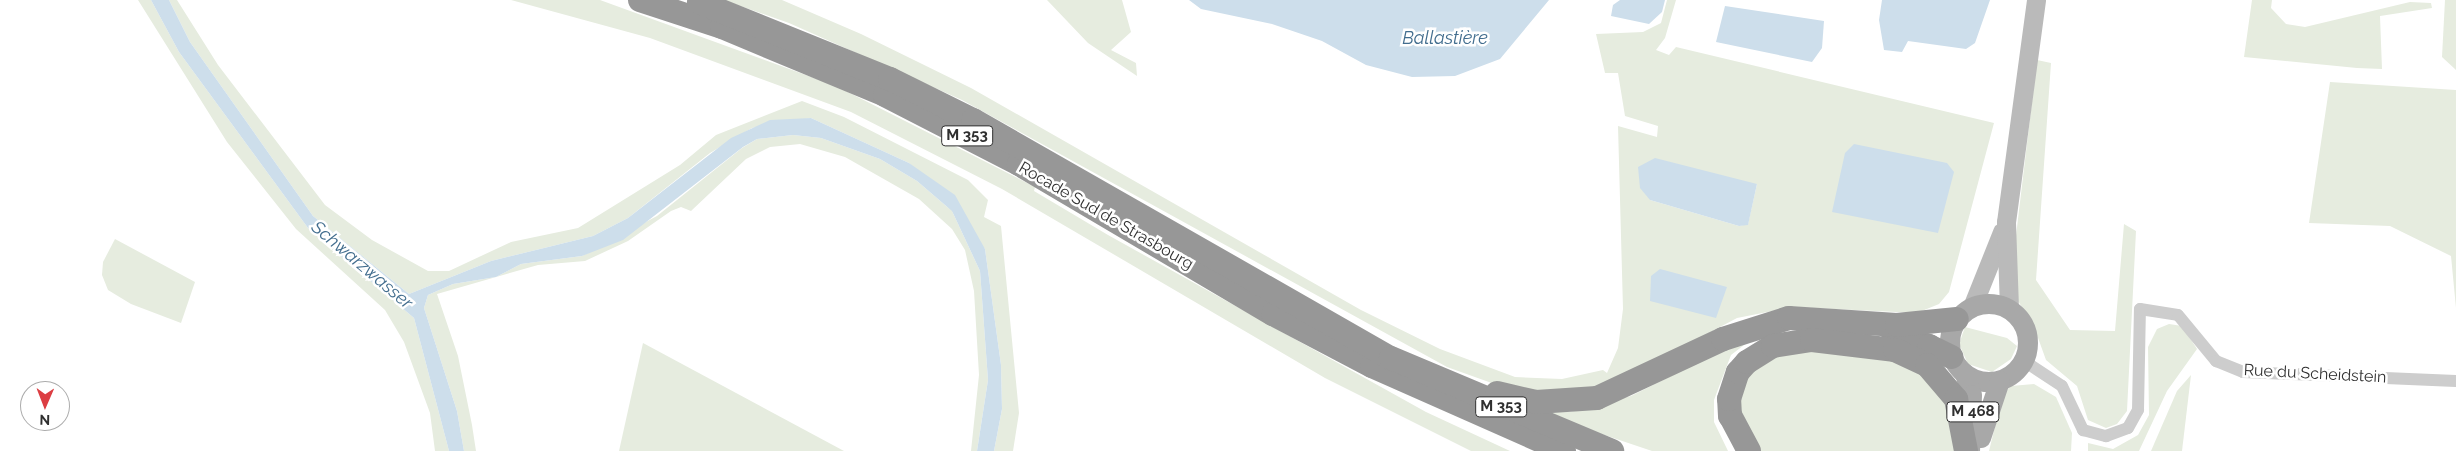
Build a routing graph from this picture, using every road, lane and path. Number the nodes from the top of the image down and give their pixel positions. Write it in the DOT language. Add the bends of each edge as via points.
graph roads {
  1 [pos="640,0"];
  2 [pos="692,0"];
  3 [pos="2036,0"];
  4 [pos="2006,222"];
  5 [pos="2008,308"];
  6 [pos="1964,313"];
  7 [pos="1391,358"];
  8 [pos="2024,361"];
  9 [pos="1959,366"];
  10 [pos="2000,380"];
  11 [pos="2456,381"];
  12 [pos="1434,397"];
  13 [pos="1528,451"];
  14 [pos="1564,451"];
  15 [pos="1612,451"];
  16 [pos="1735,451"];
  17 [pos="1749,451"];
  18 [pos="1968,451"];
  19 [pos="1980,451"];
  1 -- 12 [label="highway, Rocade Sud de Strasbourg / M 353" via="812,63 948,126 1273,314"];
  2 -- 7 [label="highway, Rocade Sud de Strasbourg / M 353" via="802,40 973,120"];
  3 -- 4 [label="main road"];
  4 -- 5 [label="main road"];
  4 -- 6 [label="main road"];
  5 -- 6 [label="main road" via="1990,304"];
  5 -- 8 [label="main road" via="2027,331"];
  6 -- 7 [label="highway" via="1897,326 1789,318 1723,339 1619,391 1567,402 1510,397"];
  6 -- 9 [label="main road" via="1950,338"];
  7 -- 15 [label="highway, Rocade Sud de Strasbourg / M 353"];
  8 -- 10 [label="main road"];
  8 -- 11 [label="street, Rue du Scheidstein" via="2062,386 2083,430 2095,435 2118,434 2135,420 2138,410 2140,309 2178,315 2216,361 2243,372"];
  9 -- 10 [label="main road" via="1982,382"];
  9 -- 16 [label="highway" via="1921,344 1807,332 1764,339 1740,353 1722,386 1722,422"];
  9 -- 18 [label="main road, M 468" via="1972,395"];
  10 -- 19 [label="main road, M 468" via="1984,420"];
  12 -- 13 [label="highway"];
  12 -- 14 [label="highway, Rocade Sud de Strasbourg / M 353"];
  17 -- 18 [label="highway" via="1730,416 1729,399 1738,372 1766,349 1812,340 1895,350 1927,365 1956,399"];
}
